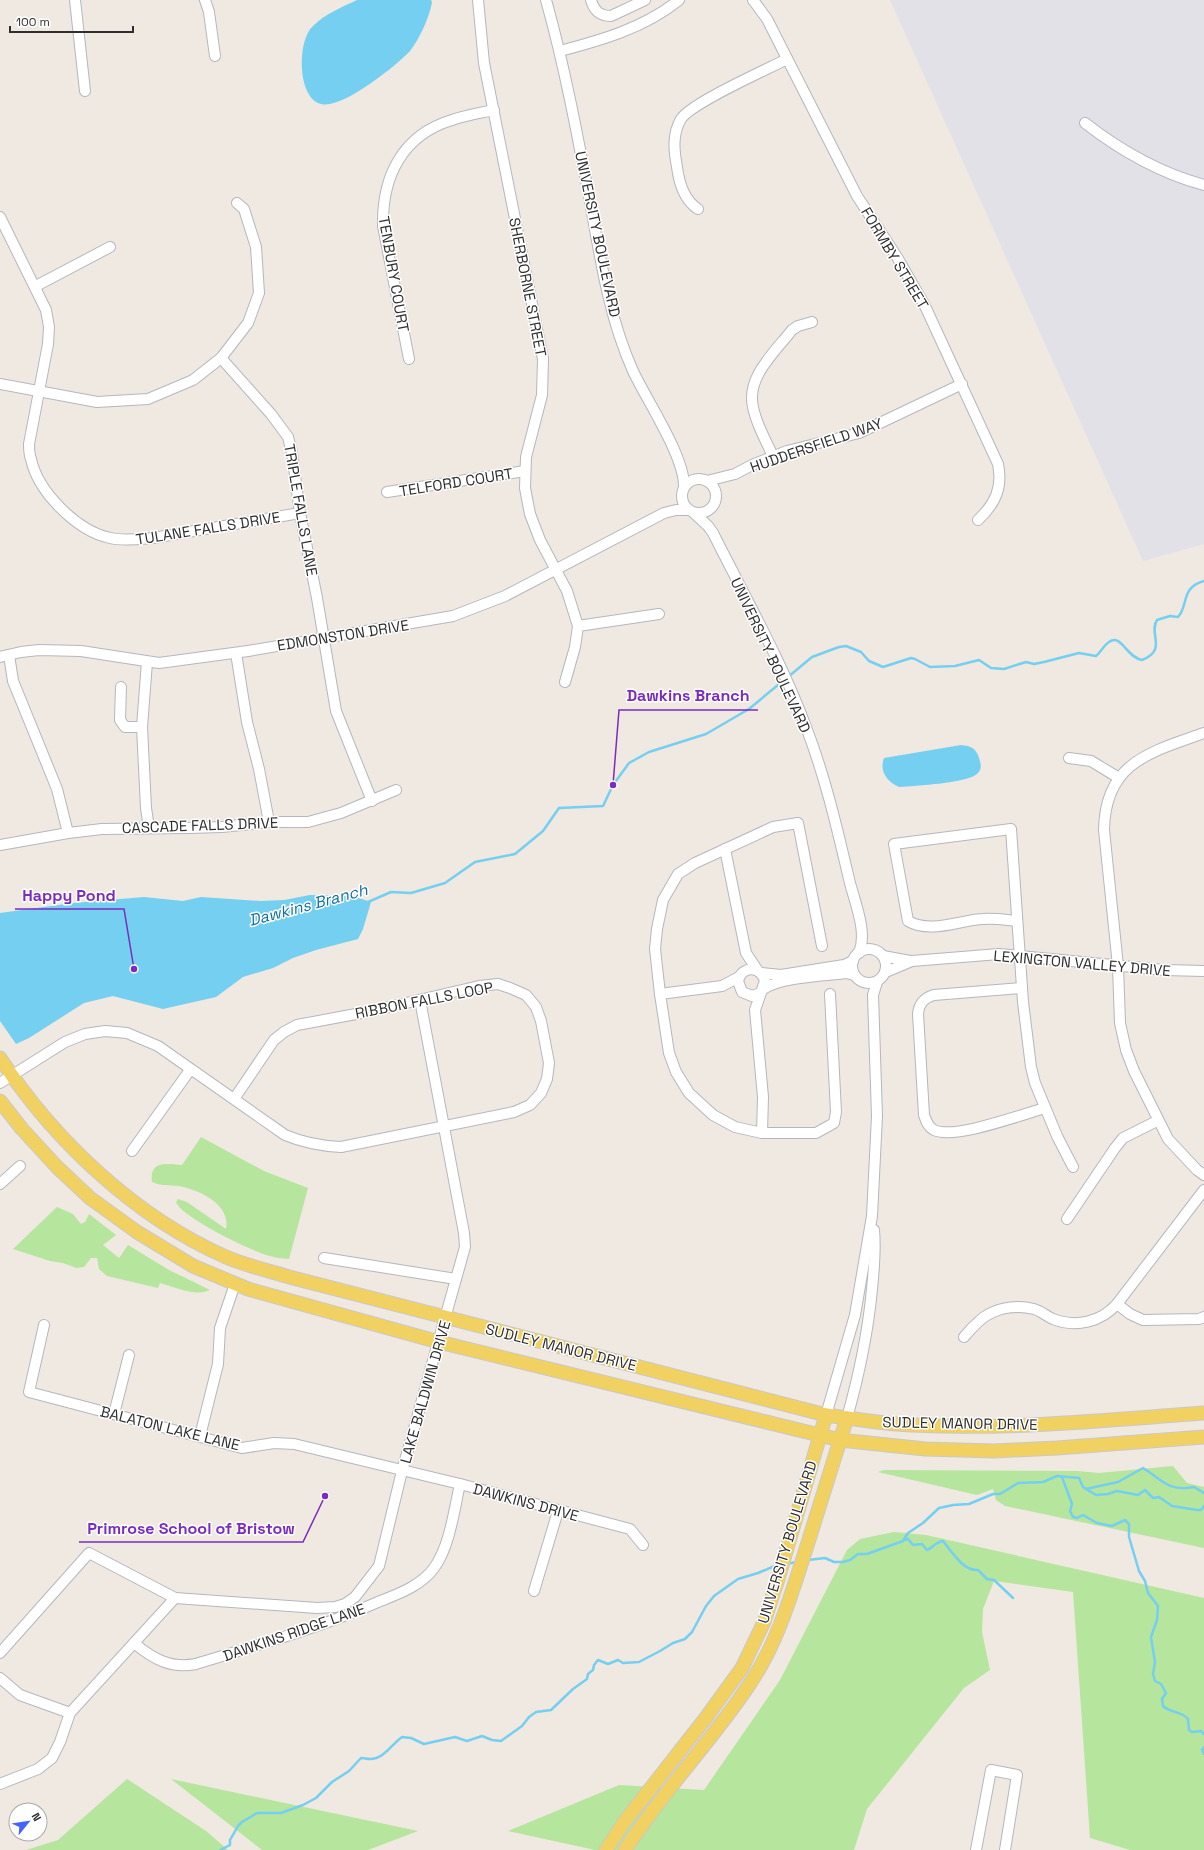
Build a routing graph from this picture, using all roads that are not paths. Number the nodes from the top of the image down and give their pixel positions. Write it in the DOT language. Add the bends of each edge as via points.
graph roads {
  1 [pos="75,0"];
  2 [pos="205,0"];
  3 [pos="478,0"];
  4 [pos="546,0"];
  5 [pos="591,0"];
  6 [pos="646,0"];
  7 [pos="679,0"];
  8 [pos="753,0"];
  9 [pos="560,50"];
  10 [pos="215,56"];
  11 [pos="787,59"];
  12 [pos="85,91"];
  13 [pos="494,110"];
  14 [pos="1085,123"];
  15 [pos="1204,185"];
  16 [pos="237,203"];
  17 [pos="698,209"];
  18 [pos="0,217"];
  19 [pos="110,247"];
  20 [pos="36,286"];
  21 [pos="812,322"];
  22 [pos="221,358"];
  23 [pos="409,359"];
  24 [pos="0,384"];
  25 [pos="962,384"];
  26 [pos="39,390"];
  27 [pos="773,456"];
  28 [pos="678,459"];
  29 [pos="525,471"];
  30 [pos="735,474"];
  31 [pos="703,480"];
  32 [pos="683,491"];
  33 [pos="387,492"];
  34 [pos="716,495"];
  35 [pos="712,508"];
  36 [pos="691,512"];
  37 [pos="300,513"];
  38 [pos="664,513"];
  39 [pos="978,520"];
  40 [pos="713,533"];
  41 [pos="557,568"];
  42 [pos="659,614"];
  43 [pos="578,626"];
  44 [pos="324,638"];
  45 [pos="236,652"];
  46 [pos="5,656"];
  47 [pos="147,662"];
  48 [pos="565,682"];
  49 [pos="121,687"];
  50 [pos="142,727"];
  51 [pos="1204,733"];
  52 [pos="1070,758"];
  53 [pos="1119,778"];
  54 [pos="396,790"];
  55 [pos="372,800"];
  56 [pos="269,822"];
  57 [pos="149,828"];
  58 [pos="68,834"];
  59 [pos="0,846"];
  60 [pos="726,849"];
  61 [pos="859,919"];
  62 [pos="1017,921"];
  63 [pos="822,946"];
  64 [pos="746,953"];
  65 [pos="880,953"];
  66 [pos="1020,956"];
  67 [pos="856,957"];
  68 [pos="912,961"];
  69 [pos="1118,966"];
  70 [pos="1204,971"];
  71 [pos="759,972"];
  72 [pos="886,972"];
  73 [pos="740,976"];
  74 [pos="857,978"];
  75 [pos="878,982"];
  76 [pos="722,986"];
  77 [pos="1022,988"];
  78 [pos="762,991"];
  79 [pos="744,993"];
  80 [pos="660,994"];
  81 [pos="830,994"];
  82 [pos="420,1000"];
  83 [pos="755,1010"];
  84 [pos="873,1031"];
  85 [pos="0,1058"];
  86 [pos="190,1070"];
  87 [pos="12,1076"];
  88 [pos="0,1083"];
  89 [pos="234,1099"];
  90 [pos="0,1101"];
  91 [pos="1045,1108"];
  92 [pos="1157,1121"];
  93 [pos="443,1126"];
  94 [pos="762,1133"];
  95 [pos="132,1151"];
  96 [pos="20,1166"];
  97 [pos="1073,1167"];
  98 [pos="1204,1175"];
  99 [pos="0,1184"];
  100 [pos="1204,1190"];
  101 [pos="872,1216"];
  102 [pos="1067,1219"];
  103 [pos="324,1258"];
  104 [pos="456,1279"];
  105 [pos="235,1284"];
  106 [pos="1117,1304"];
  107 [pos="446,1317"];
  108 [pos="1204,1317"];
  109 [pos="44,1325"];
  110 [pos="964,1337"];
  111 [pos="439,1342"];
  112 [pos="129,1355"];
  113 [pos="1204,1413"];
  114 [pos="114,1414"];
  115 [pos="826,1415"];
  116 [pos="847,1418"];
  117 [pos="819,1435"];
  118 [pos="200,1436"];
  119 [pos="1204,1437"];
  120 [pos="840,1440"];
  121 [pos="402,1471"];
  122 [pos="460,1484"];
  123 [pos="558,1511"];
  124 [pos="643,1545"];
  125 [pos="534,1591"];
  126 [pos="176,1598"];
  127 [pos="134,1643"];
  128 [pos="0,1653"];
  129 [pos="0,1678"];
  130 [pos="70,1713"];
  131 [pos="0,1782"];
  132 [pos="606,1850"];
  133 [pos="625,1850"];
  134 [pos="976,1850"];
  135 [pos="1005,1850"];
  1 -- 12 [label="street"];
  2 -- 10 [label="street"];
  3 -- 13 [label="street, SHERBORNE STREET" via="483,55"];
  4 -- 9 [label="street, UNIVERSITY BOULEVARD"];
  5 -- 6 [label="street" via="596,11 601,15 611,16"];
  7 -- 9 [label="street" via="633,28"];
  8 -- 11 [label="street, FORMBY STREET" via="767,19"];
  9 -- 28 [label="street, UNIVERSITY BOULEVARD" via="607,290 618,331 634,373"];
  11 -- 17 [label="street" via="695,106 682,119 675,138 675,160 685,195"];
  11 -- 25 [label="street, FORMBY STREET" via="857,196 922,299"];
  13 -- 23 [label="street, TENBURY COURT" via="452,120 429,130 401,157 388,181 383,226"];
  13 -- 29 [label="street, SHERBORNE STREET" via="543,359 542,395"];
  14 -- 15 [label="street" via="1141,160 1179,178"];
  16 -- 22 [label="street" via="244,209 256,247 259,293 248,323"];
  18 -- 20 [label="street, TULANE FALLS DRIVE"];
  19 -- 20 [label="street"];
  20 -- 26 [label="street, TULANE FALLS DRIVE" via="50,327"];
  21 -- 27 [label="street" via="792,330 761,369 752,389 753,408"];
  22 -- 26 [label="street" via="193,380 148,399 97,402"];
  22 -- 37 [label="street, TRIPLE FALLS LANE" via="288,437 294,460"];
  24 -- 26 [label="street"];
  25 -- 27 [label="street, HUDDERSFIELD WAY" via="859,433"];
  25 -- 39 [label="street, FORMBY STREET" via="999,472 1000,482 996,498"];
  26 -- 37 [label="street, TULANE FALLS DRIVE" via="29,444 31,460 38,478 52,498 68,516 88,530 109,538 153,538"];
  27 -- 30 [label="street, HUDDERSFIELD WAY"];
  28 -- 31 [label="street, UNIVERSITY BOULEVARD" via="688,471"];
  28 -- 32 [label="street, UNIVERSITY BOULEVARD" via="683,475"];
  29 -- 33 [label="street, TELFORD COURT"];
  29 -- 41 [label="street, SHERBORNE STREET" via="530,514 540,540"];
  30 -- 31 [label="street, HUDDERSFIELD WAY"];
  30 -- 34 [label="street, HUDDERSFIELD WAY" via="721,486"];
  31 -- 32 [label="street" via="692,480"];
  31 -- 34 [label="street" via="713,487"];
  32 -- 36 [label="street" via="682,503"];
  32 -- 38 [label="street, EDMONSTON DRIVE"];
  34 -- 35 [label="street"];
  35 -- 36 [label="street" via="702,513"];
  35 -- 40 [label="street, UNIVERSITY BOULEVARD"];
  36 -- 38 [label="street, EDMONSTON DRIVE" via="676,510"];
  36 -- 40 [label="street, UNIVERSITY BOULEVARD"];
  37 -- 44 [label="street, TRIPLE FALLS LANE"];
  38 -- 41 [label="street, EDMONSTON DRIVE"];
  40 -- 61 [label="street, UNIVERSITY BOULEVARD" via="800,710 829,797"];
  41 -- 43 [label="street, SHERBORNE STREET" via="570,597"];
  41 -- 44 [label="street, EDMONSTON DRIVE" via="505,596 453,616"];
  42 -- 43 [label="street"];
  43 -- 48 [label="street"];
  44 -- 45 [label="street, EDMONSTON DRIVE"];
  44 -- 55 [label="street, TRIPLE FALLS LANE" via="336,711"];
  45 -- 47 [label="street, EDMONSTON DRIVE" via="159,663"];
  45 -- 56 [label="street" via="247,722"];
  46 -- 47 [label="street, EDMONSTON DRIVE" via="40,650 81,651"];
  46 -- 58 [label="street" via="57,789"];
  47 -- 50 [label="street"];
  49 -- 50 [label="street" via="120,720 124,727"];
  50 -- 57 [label="street"];
  51 -- 53 [label="street" via="1142,757"];
  52 -- 53 [label="street" via="1091,761"];
  53 -- 69 [label="street" via="1110,793 1104,818"];
  54 -- 55 [label="street, CASCADE FALLS DRIVE"];
  55 -- 56 [label="street, CASCADE FALLS DRIVE" via="341,813 308,822"];
  56 -- 57 [label="street, CASCADE FALLS DRIVE" via="222,827"];
  57 -- 58 [label="street, CASCADE FALLS DRIVE" via="102,829"];
  58 -- 59 [label="street, CASCADE FALLS DRIVE"];
  60 -- 63 [label="street" via="773,827 798,823"];
  60 -- 64 [label="street"];
  60 -- 80 [label="street" via="678,874 663,900 655,949"];
  61 -- 65 [label="street, UNIVERSITY BOULEVARD" via="868,939"];
  61 -- 67 [label="street, UNIVERSITY BOULEVARD" via="862,943"];
  62 -- 62 [label="street" via="984,919 924,927 908,921 894,844 1011,829"];
  62 -- 66 [label="street"];
  64 -- 71 [label="street"];
  64 -- 73 [label="street"];
  65 -- 67 [label="street" via="869,949"];
  65 -- 68 [label="street, LEXINGTON VALLEY DRIVE"];
  65 -- 72 [label="street" via="886,963"];
  66 -- 68 [label="street, LEXINGTON VALLEY DRIVE" via="999,954"];
  66 -- 69 [label="street, LEXINGTON VALLEY DRIVE"];
  66 -- 77 [label="street"];
  67 -- 71 [label="street" via="846,964 781,975"];
  67 -- 74 [label="street"];
  68 -- 72 [label="street, LEXINGTON VALLEY DRIVE"];
  69 -- 70 [label="street, LEXINGTON VALLEY DRIVE"];
  69 -- 92 [label="street" via="1120,1023 1126,1050"];
  71 -- 73 [label="street" via="749,969"];
  71 -- 78 [label="street" via="765,981"];
  72 -- 75 [label="street"];
  73 -- 76 [label="street"];
  73 -- 79 [label="street" via="738,986"];
  74 -- 75 [label="street" via="870,984"];
  74 -- 78 [label="street" via="847,973 774,983"];
  74 -- 84 [label="street, UNIVERSITY BOULEVARD" via="867,997"];
  75 -- 84 [label="street, UNIVERSITY BOULEVARD" via="873,992"];
  76 -- 79 [label="street"];
  76 -- 80 [label="street"];
  77 -- 91 [label="street" via="1031,1066"];
  77 -- 91 [label="street" via="934,995 922,1001 918,1014 924,1115 930,1127 946,1132 979,1128"];
  78 -- 79 [label="street" via="752,996"];
  78 -- 83 [label="street"];
  79 -- 83 [label="street"];
  80 -- 94 [label="street" via="669,1053 676,1072 689,1093 713,1115 735,1127"];
  81 -- 94 [label="street" via="836,1112 834,1123 816,1133"];
  82 -- 89 [label="street, RIBBON FALLS LOOP" via="297,1025 274,1040"];
  82 -- 93 [label="street, LAKE BALDWIN DRIVE"];
  82 -- 93 [label="street, RIBBON FALLS LOOP" via="498,984 526,995 536,1007 546,1041 550,1063 547,1079 541,1093 530,1105 514,1112"];
  83 -- 94 [label="street" via="763,1097"];
  84 -- 101 [label="street, UNIVERSITY BOULEVARD" via="877,1116"];
  85 -- 87 [label="main road, SUDLEY MANOR DRIVE"];
  86 -- 87 [label="street, RIBBON FALLS LOOP" via="158,1046 128,1033 105,1031 86,1034 65,1042"];
  86 -- 89 [label="street, RIBBON FALLS LOOP"];
  86 -- 95 [label="street"];
  87 -- 88 [label="street, RIBBON FALLS LOOP"];
  87 -- 107 [label="main road, SUDLEY MANOR DRIVE" via="45,1119 90,1164 148,1212 183,1235 254,1267"];
  89 -- 93 [label="street, RIBBON FALLS LOOP" via="284,1135 319,1146 341,1146"];
  90 -- 105 [label="main road, SUDLEY MANOR DRIVE" via="57,1167 90,1198 137,1232 193,1266"];
  91 -- 97 [label="street"];
  92 -- 98 [label="street" via="1168,1140"];
  92 -- 102 [label="street" via="1123,1138"];
  93 -- 104 [label="street, LAKE BALDWIN DRIVE" via="464,1233 464,1247"];
  96 -- 99 [label="street"];
  100 -- 106 [label="street"];
  101 -- 115 [label="street, UNIVERSITY BOULEVARD" via="854,1322"];
  101 -- 116 [label="street, UNIVERSITY BOULEVARD" via="875,1246 868,1324 858,1381"];
  103 -- 104 [label="street"];
  104 -- 107 [label="street, LAKE BALDWIN DRIVE"];
  105 -- 111 [label="main road, SUDLEY MANOR DRIVE"];
  105 -- 118 [label="street" via="220,1328 218,1364"];
  106 -- 108 [label="street" via="1143,1320"];
  106 -- 110 [label="street" via="1098,1320 1079,1323 1059,1321 1034,1309 1006,1308 987,1315"];
  107 -- 111 [label="street, LAKE BALDWIN DRIVE"];
  107 -- 115 [label="main road, SUDLEY MANOR DRIVE"];
  109 -- 114 [label="street, BALATON LAKE LANE" via="29,1392"];
  111 -- 117 [label="main road, SUDLEY MANOR DRIVE"];
  111 -- 121 [label="street, LAKE BALDWIN DRIVE"];
  112 -- 114 [label="street"];
  113 -- 116 [label="main road, SUDLEY MANOR DRIVE" via="997,1426 912,1425"];
  114 -- 118 [label="street, BALATON LAKE LANE"];
  115 -- 116 [label="main road, SUDLEY MANOR DRIVE"];
  115 -- 117 [label="main road, UNIVERSITY BOULEVARD"];
  116 -- 120 [label="main road, UNIVERSITY BOULEVARD"];
  117 -- 120 [label="main road, SUDLEY MANOR DRIVE"];
  117 -- 132 [label="main road, UNIVERSITY BOULEVARD" via="787,1551 764,1622 742,1668 625,1821"];
  118 -- 121 [label="street, BALATON LAKE LANE" via="242,1448 274,1443 294,1444"];
  119 -- 120 [label="main road, SUDLEY MANOR DRIVE" via="994,1451 926,1449"];
  120 -- 133 [label="main road, UNIVERSITY BOULEVARD" via="783,1622 770,1648 750,1685"];
  121 -- 122 [label="street, DAWKINS DRIVE"];
  121 -- 126 [label="street, LAKE BALDWIN DRIVE" via="379,1566 355,1597 345,1604 317,1608"];
  122 -- 123 [label="street, DAWKINS DRIVE"];
  122 -- 127 [label="street, DAWKINS RIDGE LANE" via="442,1554 426,1576 404,1591 335,1621 196,1664 181,1666 167,1663 148,1655"];
  123 -- 124 [label="street, DAWKINS DRIVE" via="630,1529"];
  123 -- 125 [label="street"];
  126 -- 127 [label="street"];
  126 -- 128 [label="street, LAKE BALDWIN DRIVE" via="89,1553"];
  127 -- 130 [label="street"];
  129 -- 130 [label="street" via="20,1695"];
  130 -- 131 [label="street" via="52,1758 38,1769"];
  134 -- 135 [label="street" via="991,1770 1017,1775"];
}
